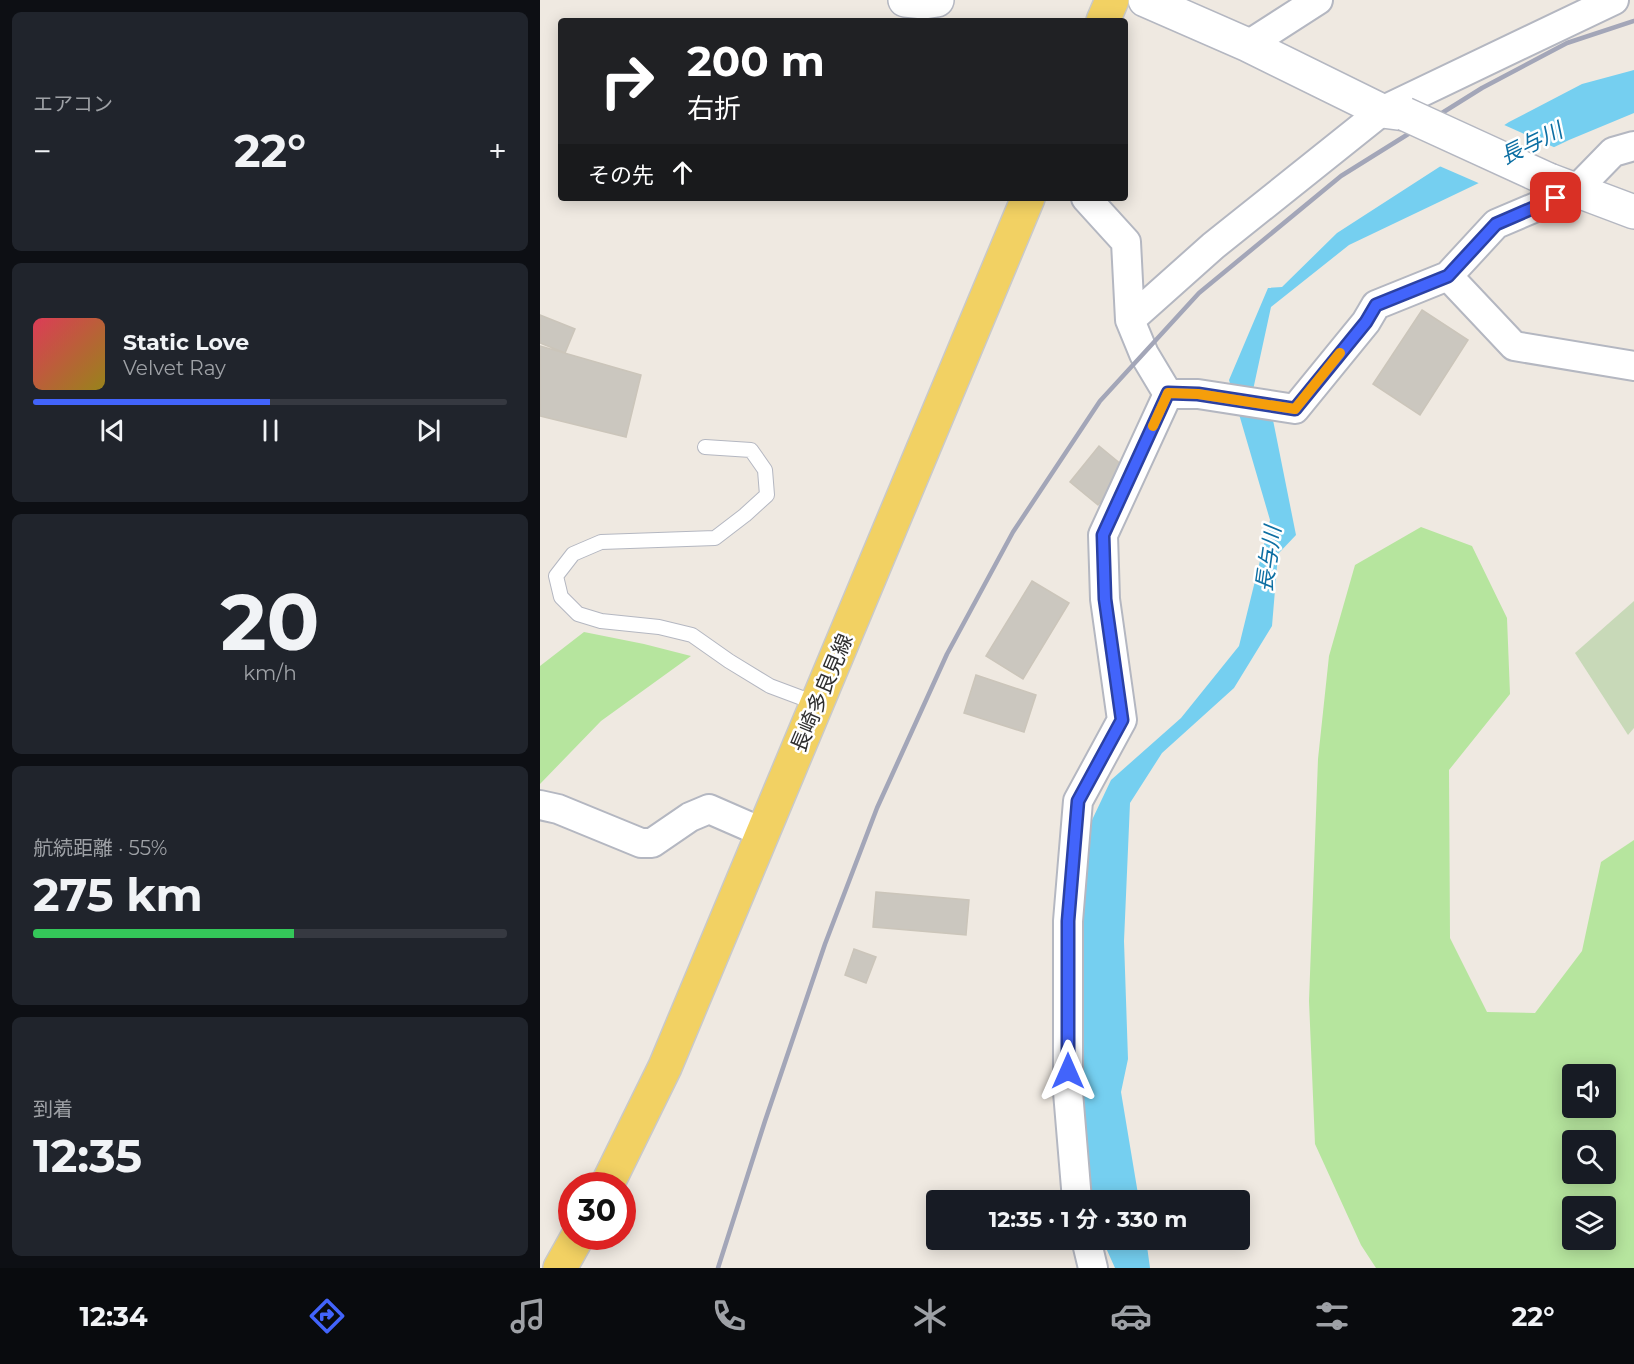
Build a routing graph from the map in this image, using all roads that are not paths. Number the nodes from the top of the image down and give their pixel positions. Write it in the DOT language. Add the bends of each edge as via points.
graph roads {
  1 [pos="1112,0"];
  2 [pos="1145,0"];
  3 [pos="1318,0"];
  4 [pos="1614,0"];
  5 [pos="1104,18"];
  6 [pos="1248,45"];
  7 [pos="1393,112"];
  8 [pos="1634,146"];
  9 [pos="1563,185"];
  10 [pos="1027,201"];
  11 [pos="1089,201"];
  12 [pos="1634,212"];
  13 [pos="1448,276"];
  14 [pos="1130,320"];
  15 [pos="1634,366"];
  16 [pos="1168,393"];
  17 [pos="705,447"];
  18 [pos="818,704"];
  19 [pos="540,805"];
  20 [pos="764,833"];
  21 [pos="613,1172"];
  22 [pos="1076,1190"];
  23 [pos="570,1250"];
  24 [pos="1089,1250"];
  25 [pos="560,1268"];
  26 [pos="1093,1268"];
  1 -- 5 [label="main road"];
  2 -- 6 [label="street"];
  3 -- 6 [label="street"];
  4 -- 7 [label="street"];
  6 -- 7 [label="street"];
  7 -- 9 [label="street, bridge"];
  7 -- 14 [label="street" via="1213,246"];
  8 -- 9 [label="street" via="1613,152"];
  9 -- 12 [label="street"];
  9 -- 13 [label="street" via="1496,224"];
  10 -- 18 [label="main road, 長崎多良見線"];
  11 -- 14 [label="street" via="1126,242"];
  13 -- 15 [label="street" via="1514,346"];
  13 -- 16 [label="street" via="1376,305 1295,409"];
  14 -- 16 [label="street" via="1144,354"];
  16 -- 22 [label="street" via="1103,535 1105,599 1122,720 1078,801 1068,921 1068,1092"];
  17 -- 18 [label="lane" via="751,450 765,470 767,495 715,538 601,542 573,554 556,576 561,597 578,614 601,621 692,635 770,686"];
  18 -- 20 [label="main road, 長崎多良見線"];
  19 -- 20 [label="street" via="640,843 652,843 709,809"];
  20 -- 21 [label="main road, 長崎多良見線" via="665,1068"];
  23 -- 25 [label="main road"];
  24 -- 26 [label="street"];
}
